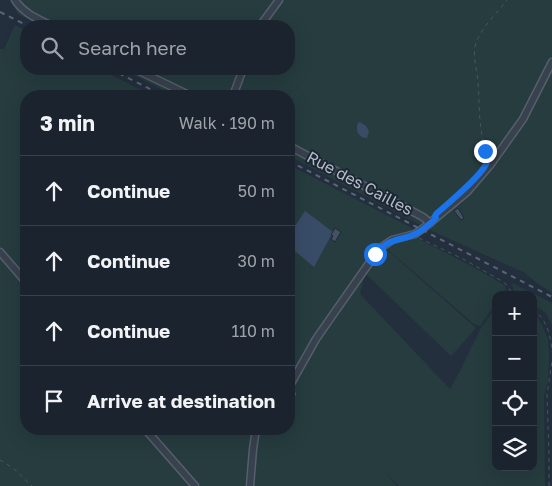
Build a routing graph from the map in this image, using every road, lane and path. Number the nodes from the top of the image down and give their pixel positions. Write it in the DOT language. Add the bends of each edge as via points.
graph roads {
  1 [pos="15,0"];
  2 [pos="279,0"];
  3 [pos="507,0"];
  4 [pos="40,20"];
  5 [pos="264,20"];
  6 [pos="552,62"];
  7 [pos="147,75"];
  8 [pos="241,75"];
  9 [pos="179,90"];
  10 [pos="235,90"];
  11 [pos="295,149"];
  12 [pos="488,160"];
  13 [pos="430,224"];
  14 [pos="415,234"];
  15 [pos="0,252"];
  16 [pos="20,275"];
  17 [pos="511,291"];
  18 [pos="537,312"];
  19 [pos="552,352"];
  20 [pos="552,360"];
  21 [pos="295,377"];
  22 [pos="150,435"];
  23 [pos="255,435"];
  24 [pos="0,460"];
  25 [pos="32,486"];
  26 [pos="195,486"];
  27 [pos="250,486"];
  28 [pos="549,486"];
  1 -- 4 [label="street" via="20,8"];
  2 -- 5 [label="street"];
  3 -- 12 [label="path" via="482,32 475,48 479,116"];
  6 -- 13 [label="street" via="523,119 491,164 467,192"];
  7 -- 9 [label="street"];
  8 -- 10 [label="street"];
  11 -- 13 [label="street, Rue des Cailles" via="423,217"];
  13 -- 14 [label="street"];
  14 -- 17 [label="path" via="500,280"];
  14 -- 21 [label="street" via="392,240 375,254 316,339"];
  15 -- 16 [label="street"];
  18 -- 19 [label="path" via="548,330"];
  20 -- 28 [label="path" via="547,395"];
  22 -- 26 [label="street"];
  23 -- 27 [label="street"];
  24 -- 25 [label="path"];
}
